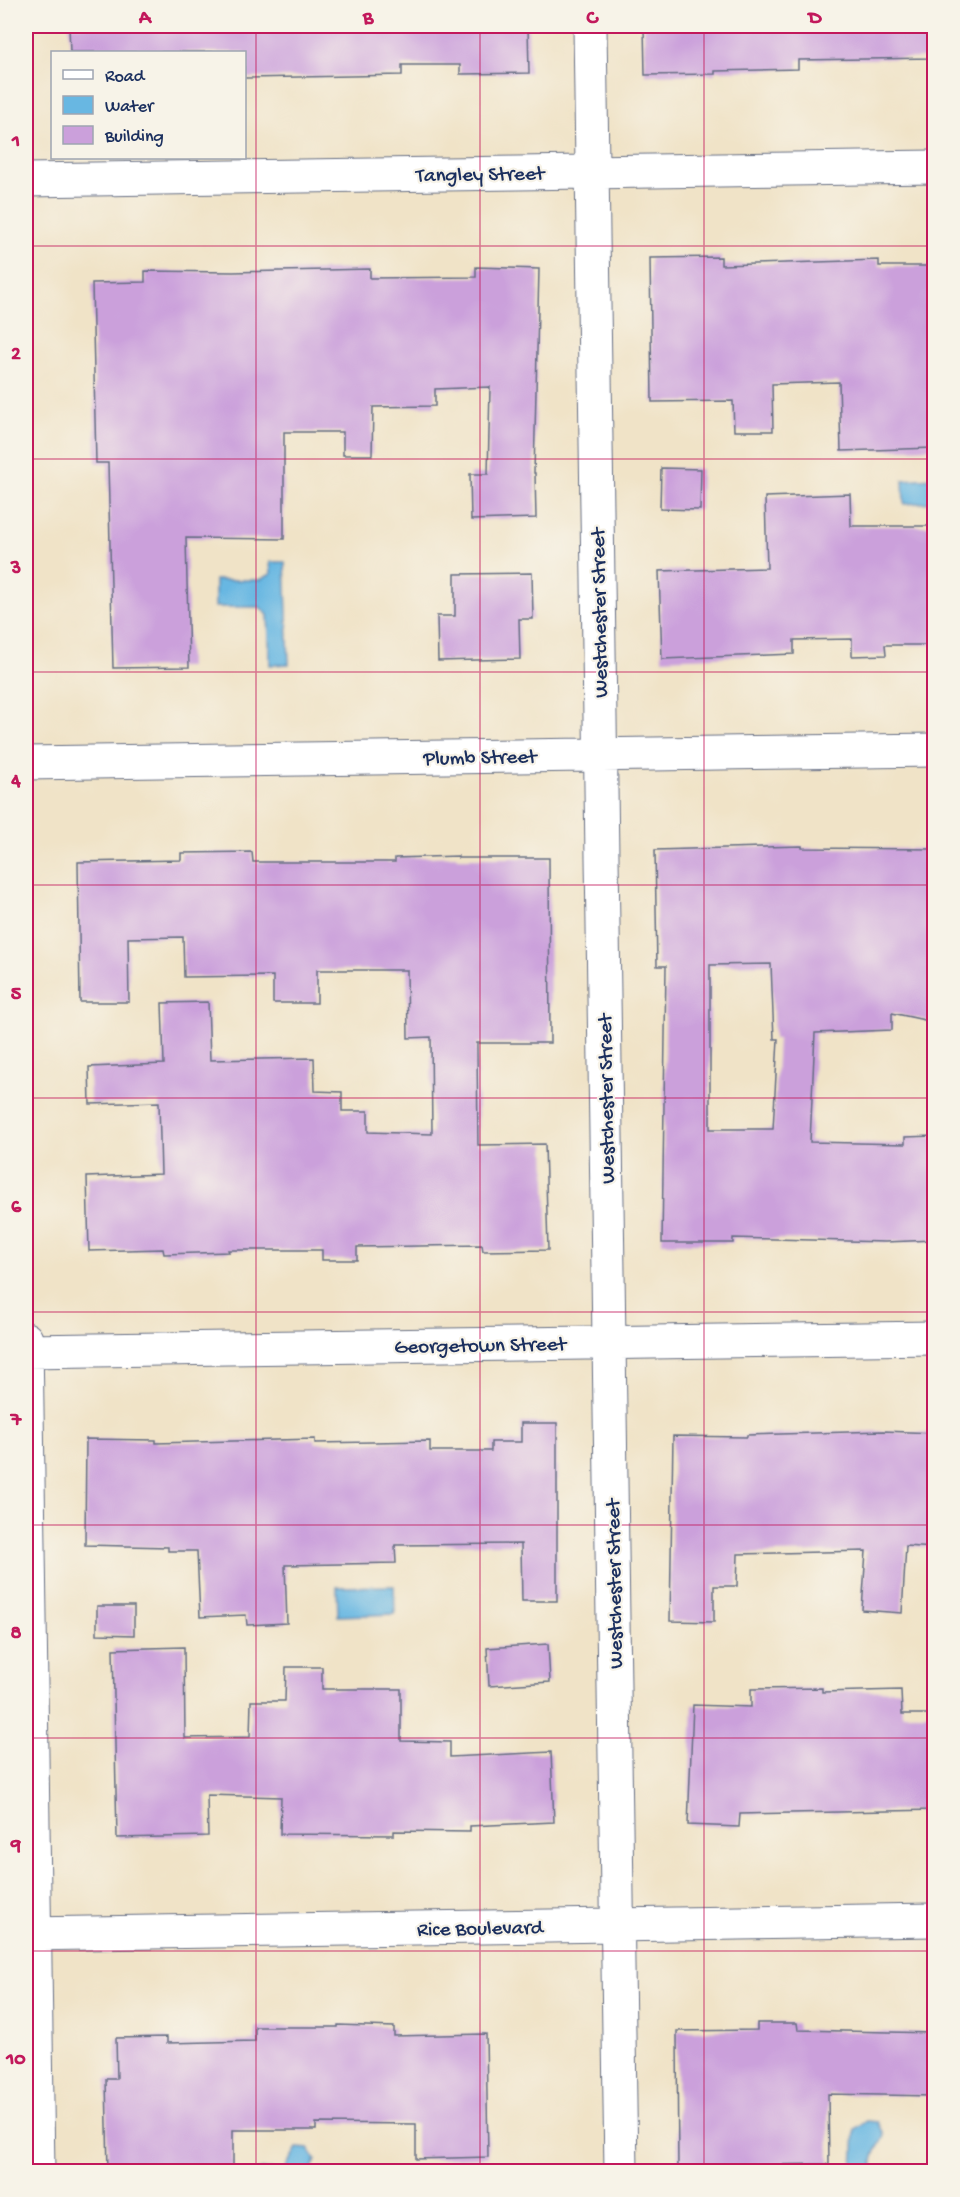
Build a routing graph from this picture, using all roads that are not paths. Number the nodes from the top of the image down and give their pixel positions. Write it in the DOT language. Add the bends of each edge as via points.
graph roads {
  1 [pos="590,26"];
  2 [pos="934,167"];
  3 [pos="592,172"];
  4 [pos="26,180"];
  5 [pos="934,750"];
  6 [pos="600,755"];
  7 [pos="26,763"];
  8 [pos="934,1338"];
  9 [pos="26,1339"];
  10 [pos="609,1342"];
  11 [pos="26,1351"];
  12 [pos="934,1920"];
  13 [pos="618,1925"];
  14 [pos="30,1934"];
  15 [pos="38,2172"];
  16 [pos="621,2172"];
  1 -- 3 [label="street, Westchester Street"];
  2 -- 3 [label="street, Tangley Street"];
  3 -- 4 [label="street, Tangley Street"];
  3 -- 6 [label="street, Westchester Street"];
  5 -- 6 [label="street, Plumb Street"];
  6 -- 7 [label="street, Plumb Street"];
  6 -- 10 [label="street, Westchester Street"];
  8 -- 10 [label="street, Georgetown Street"];
  9 -- 11 [label="street"];
  10 -- 11 [label="street, Georgetown Street"];
  10 -- 13 [label="street, Westchester Street"];
  11 -- 14 [label="street"];
  12 -- 13 [label="street, Rice Boulevard"];
  13 -- 14 [label="street, Rice Boulevard"];
  13 -- 16 [label="street, Westchester Street"];
  14 -- 15 [label="street"];
}
